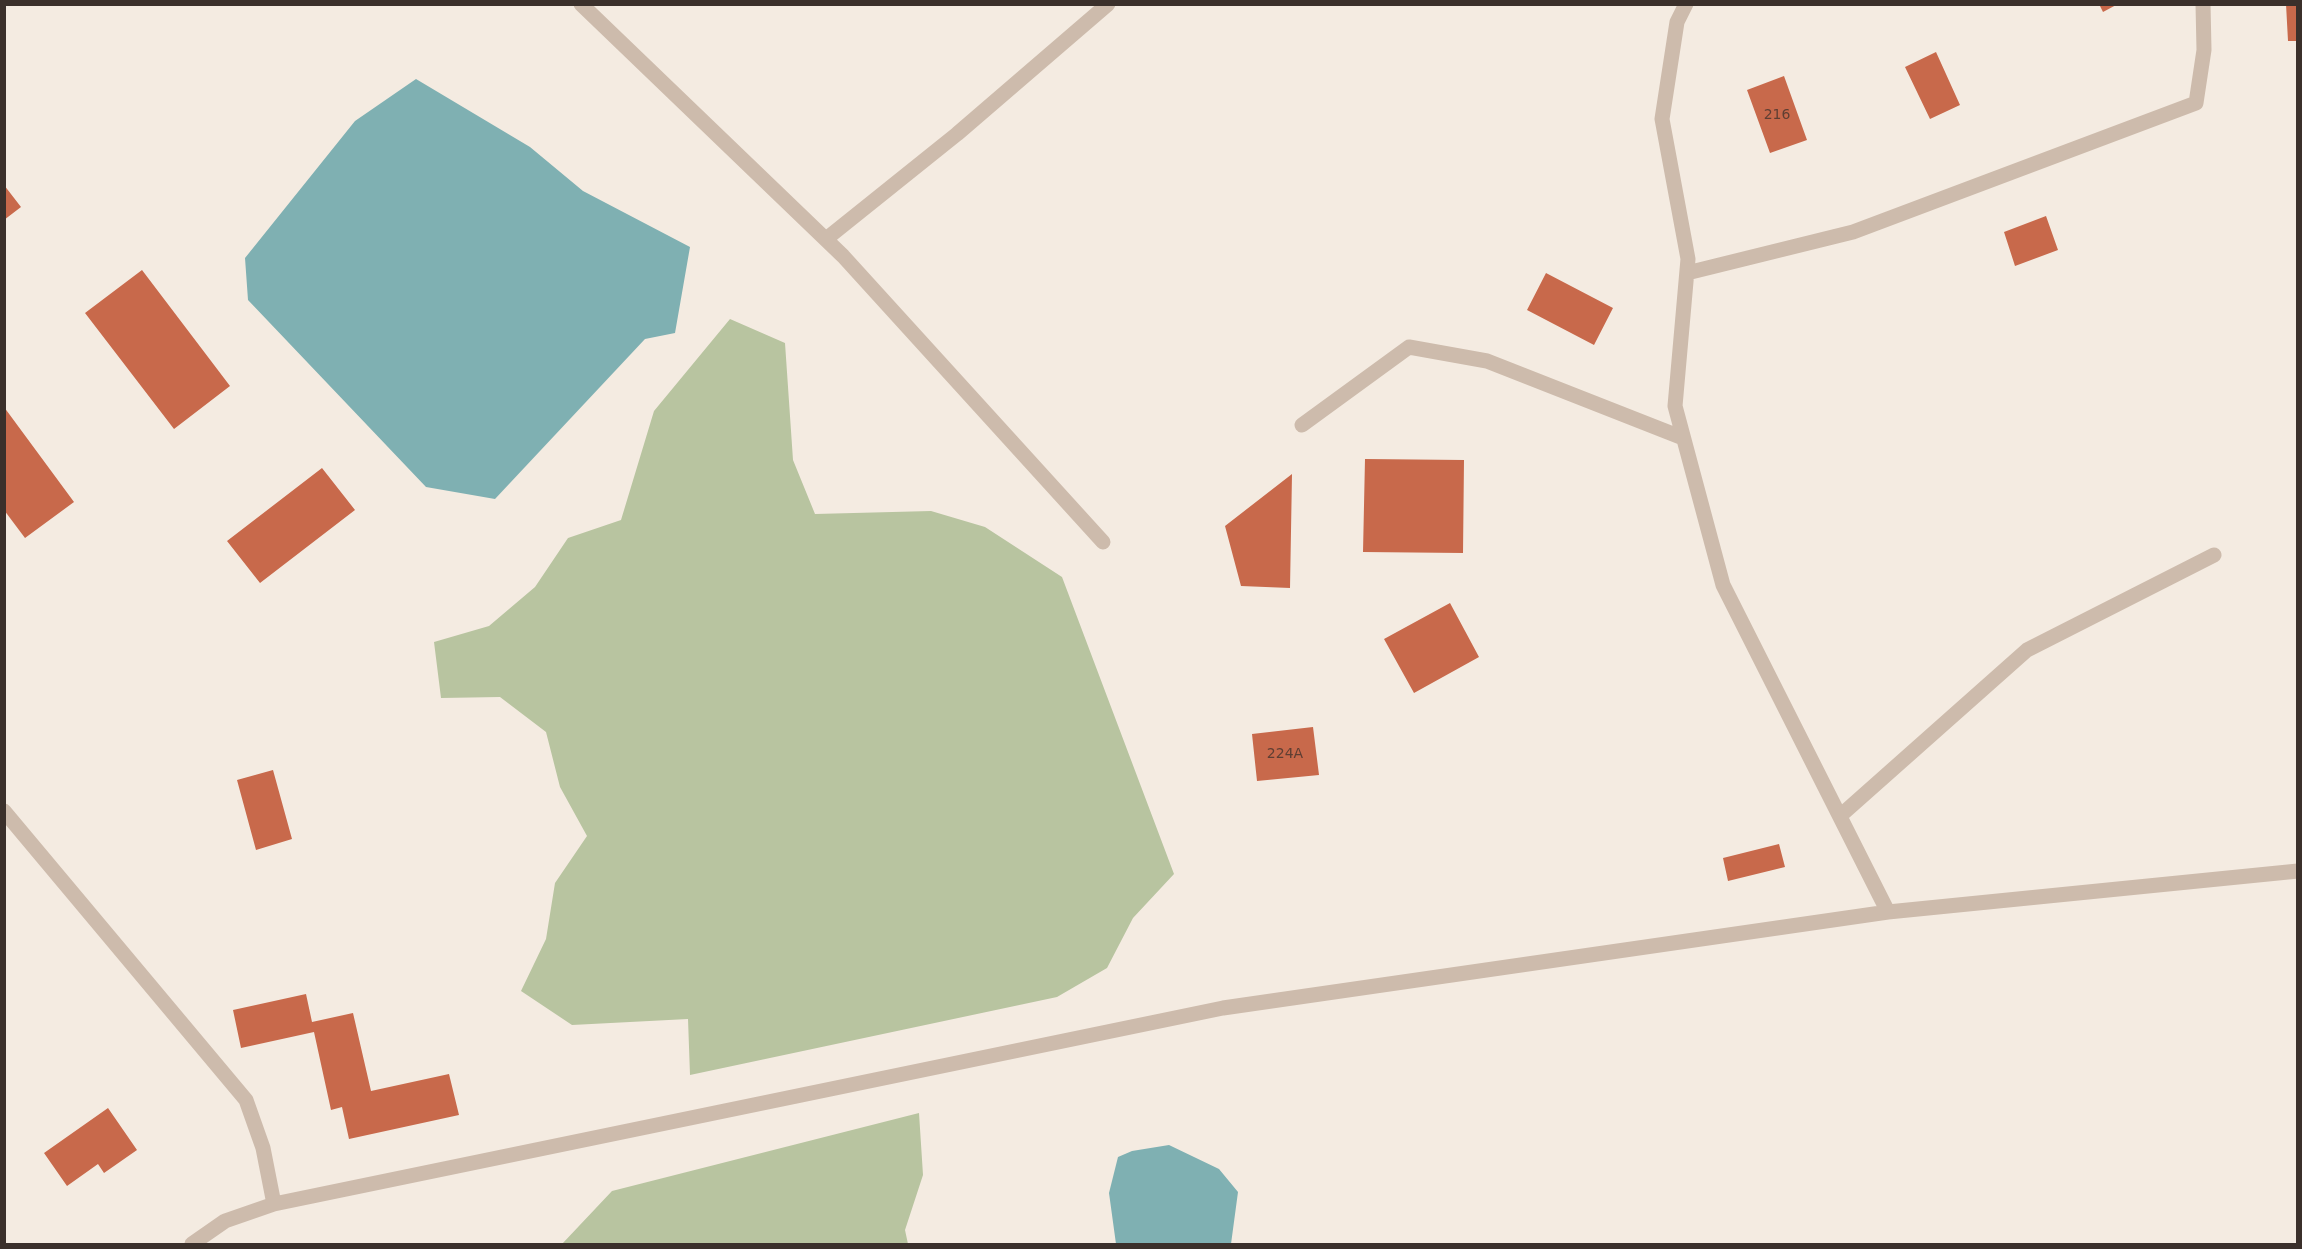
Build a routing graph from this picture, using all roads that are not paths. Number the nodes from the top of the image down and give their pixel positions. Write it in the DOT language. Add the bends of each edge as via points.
graph roads {
  1 [pos="581,4"];
  2 [pos="1108,4"];
  3 [pos="1686,4"];
  4 [pos="2202,4"];
  5 [pos="826,239"];
  6 [pos="1687,273"];
  7 [pos="1302,425"];
  8 [pos="1683,438"];
  9 [pos="1103,542"];
  10 [pos="2214,555"];
  11 [pos="4,812"];
  12 [pos="1840,816"];
  13 [pos="2298,871"];
  14 [pos="1888,912"];
  15 [pos="274,1204"];
  16 [pos="192,1245"];
  1 -- 5 [label="street"];
  2 -- 5 [label="street" via="957,134"];
  3 -- 6 [label="street" via="1677,22 1662,119 1688,259"];
  4 -- 6 [label="street" via="2204,50 2196,103 1853,232"];
  5 -- 9 [label="street"];
  6 -- 8 [label="street" via="1675,406"];
  7 -- 8 [label="street" via="1410,347 1486,362"];
  8 -- 12 [label="street" via="1723,585"];
  10 -- 12 [label="street" via="2027,650"];
  11 -- 15 [label="street" via="246,1100 263,1148"];
  12 -- 14 [label="street"];
  13 -- 14 [label="street"];
  14 -- 15 [label="street" via="1223,1008"];
  15 -- 16 [label="street" via="225,1221"];
}
